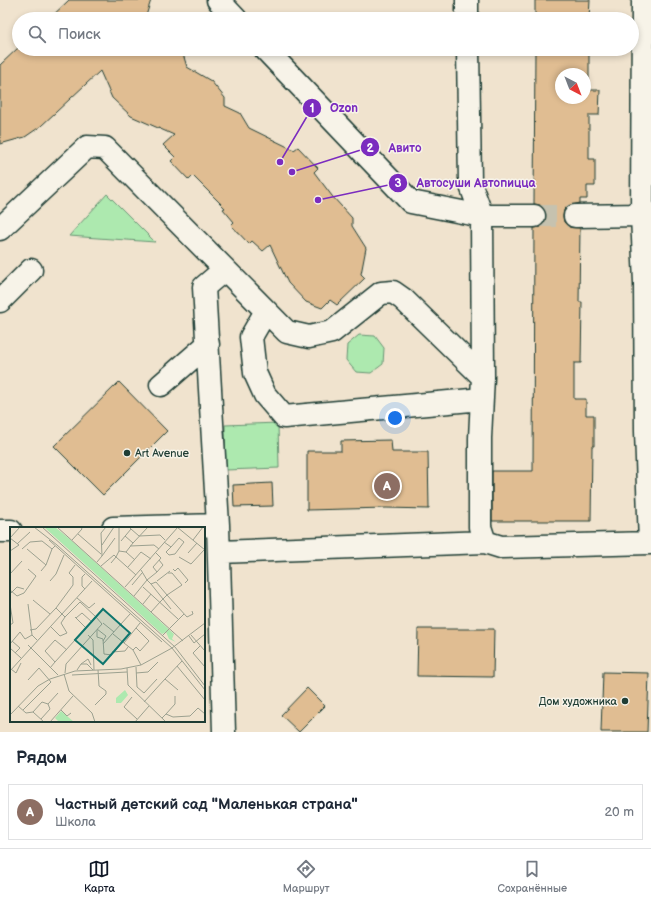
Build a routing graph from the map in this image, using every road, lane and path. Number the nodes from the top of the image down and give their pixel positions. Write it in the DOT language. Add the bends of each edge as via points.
graph roads {
  1 [pos="218,0"];
  2 [pos="467,0"];
  3 [pos="643,0"];
  4 [pos="229,12"];
  5 [pos="467,12"];
  6 [pos="272,56"];
  7 [pos="468,56"];
  8 [pos="642,215"];
  9 [pos="482,216"];
  10 [pos="534,216"];
  11 [pos="575,216"];
  12 [pos="0,229"];
  13 [pos="31,270"];
  14 [pos="224,270"];
  15 [pos="648,283"];
  16 [pos="0,301"];
  17 [pos="266,311"];
  18 [pos="208,344"];
  19 [pos="483,377"];
  20 [pos="161,385"];
  21 [pos="482,399"];
  22 [pos="648,431"];
  23 [pos="218,525"];
  24 [pos="148,527"];
  25 [pos="485,542"];
  26 [pos="650,543"];
  27 [pos="219,552"];
  28 [pos="224,732"];
  1 -- 4 [label="lane"];
  2 -- 5 [label="lane"];
  3 -- 8 [label="lane"];
  6 -- 9 [label="lane" via="411,202"];
  7 -- 9 [label="lane" via="470,183"];
  8 -- 11 [label="lane"];
  8 -- 15 [label="lane"];
  9 -- 10 [label="lane"];
  9 -- 19 [label="lane"];
  12 -- 14 [label="lane" via="87,147 105,148"];
  13 -- 16 [label="lane"];
  14 -- 17 [label="lane"];
  14 -- 18 [label="lane" via="204,287"];
  15 -- 22 [label="lane"];
  17 -- 19 [label="lane" via="287,332 309,337 332,332 381,293 393,292"];
  17 -- 21 [label="lane" via="250,337 255,373 265,395 284,417"];
  18 -- 20 [label="lane"];
  18 -- 23 [label="lane"];
  19 -- 21 [label="lane"];
  21 -- 25 [label="lane" via="480,527"];
  22 -- 26 [label="lane"];
  23 -- 24 [label="lane"];
  23 -- 27 [label="lane"];
  25 -- 26 [label="lane" via="501,547"];
  25 -- 27 [label="lane"];
  27 -- 28 [label="lane"];
}
